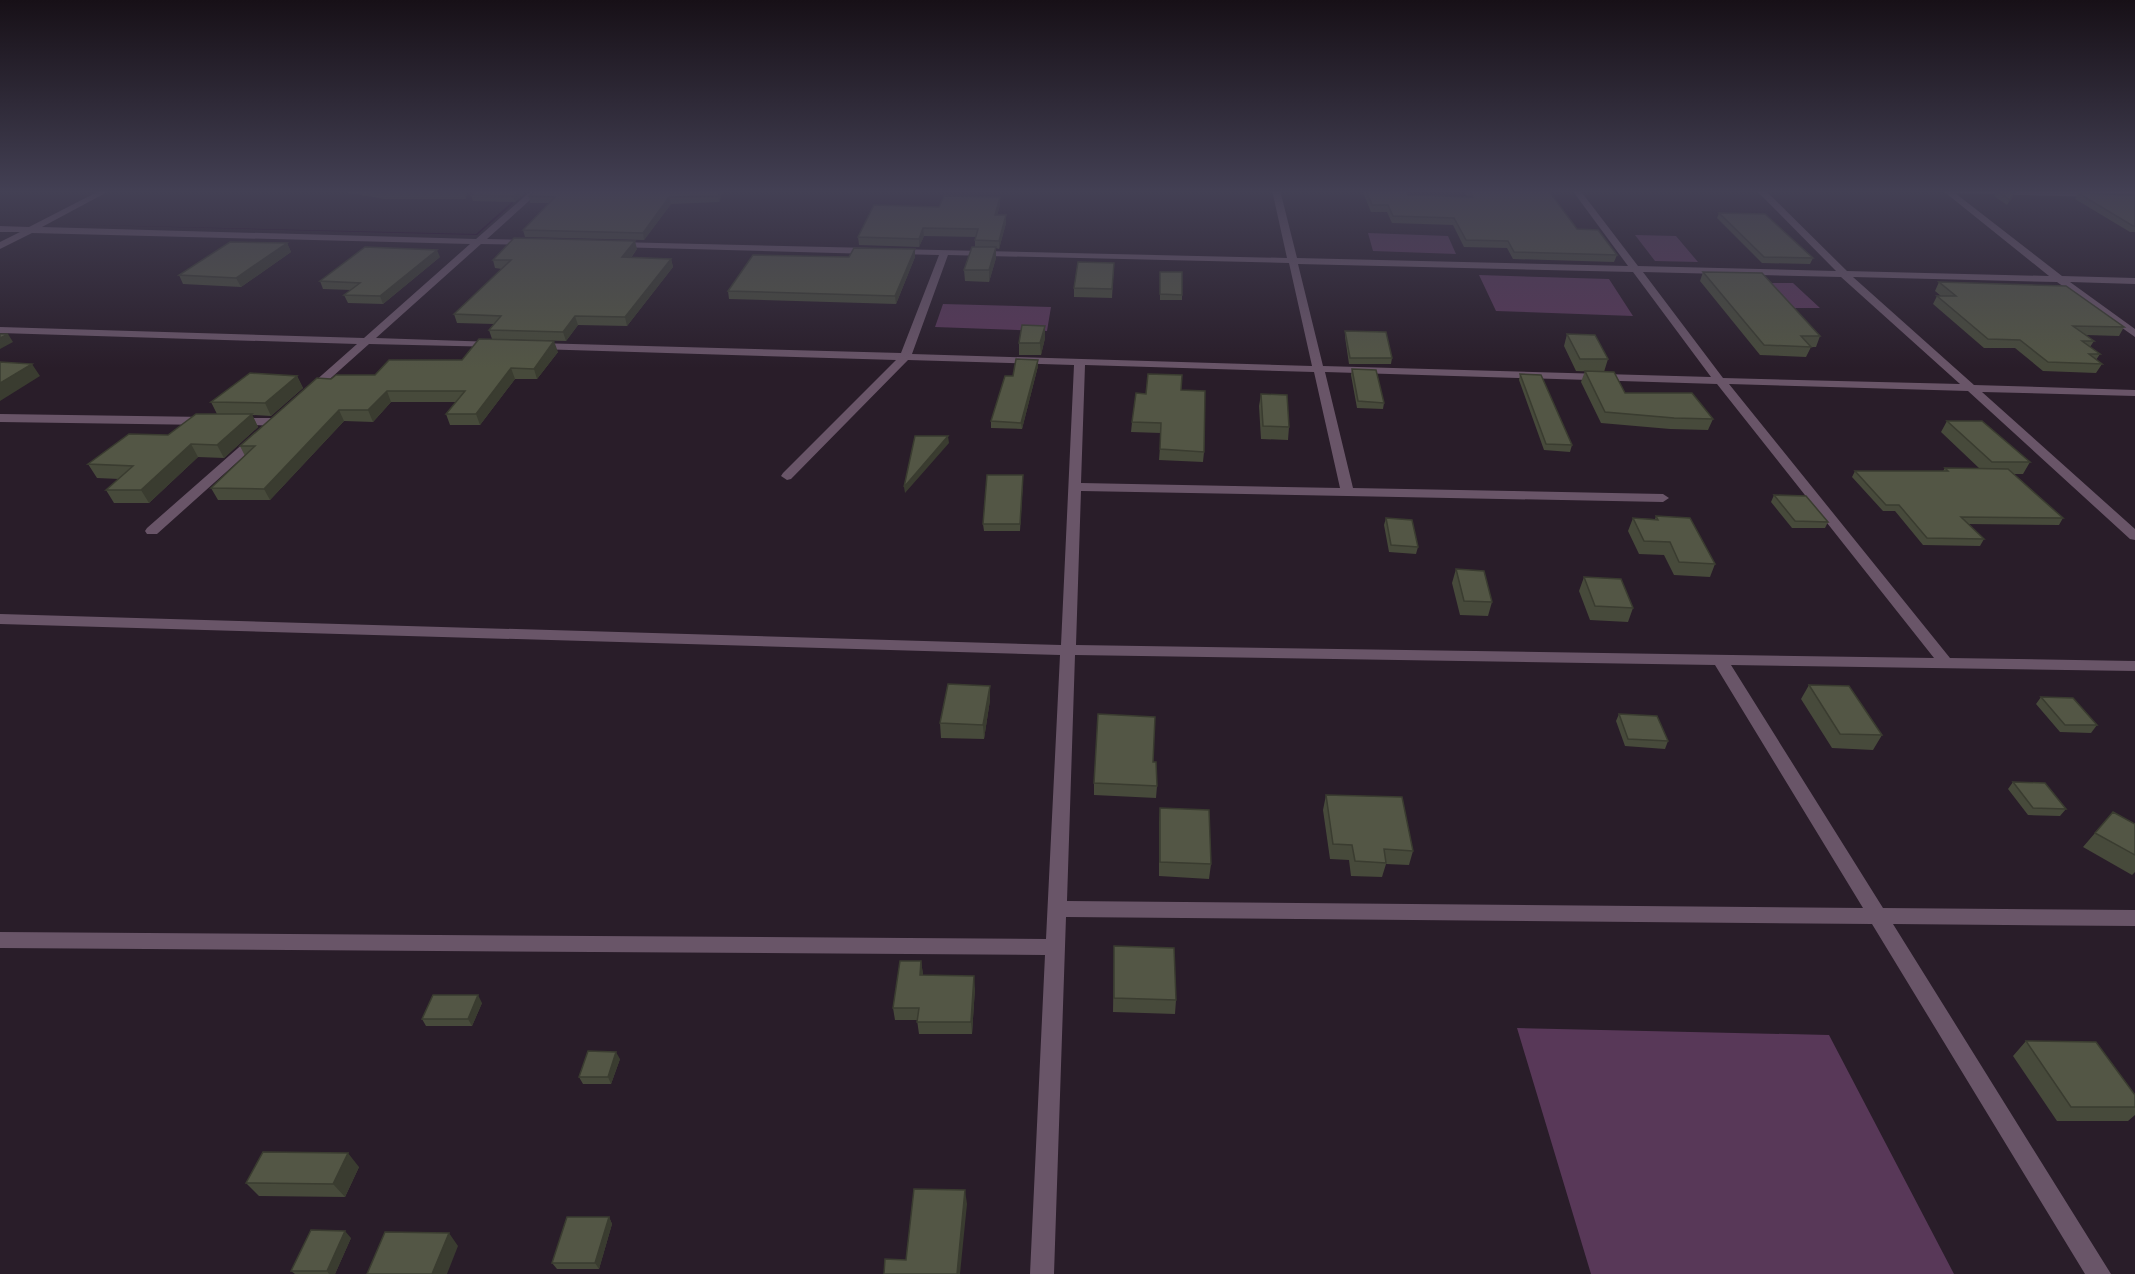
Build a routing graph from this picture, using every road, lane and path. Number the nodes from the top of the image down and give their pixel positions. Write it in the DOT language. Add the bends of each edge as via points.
graph roads {
  1 [pos="470,249"];
  2 [pos="839,249"];
  3 [pos="1289,249"];
  4 [pos="1621,249"];
  5 [pos="1819,249"];
  6 [pos="2021,249"];
  7 [pos="945,252"];
  8 [pos="1292,261"];
  9 [pos="1636,269"];
  10 [pos="1844,274"];
  11 [pos="2059,279"];
  12 [pos="2135,281"];
  13 [pos="0,330"];
  14 [pos="2135,334"];
  15 [pos="367,341"];
  16 [pos="509,345"];
  17 [pos="521,346"];
  18 [pos="905,357"];
  19 [pos="1080,362"];
  20 [pos="1318,369"];
  21 [pos="1720,381"];
  22 [pos="1970,388"];
  23 [pos="2135,393"];
  24 [pos="300,400"];
  25 [pos="0,418"];
  26 [pos="787,476"];
  27 [pos="1075,487"];
  28 [pos="1348,493"];
  29 [pos="1663,498"];
  30 [pos="152,531"];
  31 [pos="2135,536"];
  32 [pos="0,619"];
  33 [pos="1068,650"];
  34 [pos="1720,660"];
  35 [pos="1946,663"];
  36 [pos="2135,666"];
  37 [pos="1058,909"];
  38 [pos="1879,917"];
  39 [pos="2135,918"];
  40 [pos="0,940"];
  41 [pos="1056,947"];
  42 [pos="1042,1274"];
  43 [pos="2099,1274"];
  1 -- 15 [label="street"];
  2 -- 7 [label="street"];
  3 -- 8 [label="street"];
  4 -- 9 [label="street"];
  5 -- 10 [label="street"];
  6 -- 11 [label="street"];
  7 -- 8 [label="street"];
  7 -- 18 [label="street"];
  8 -- 9 [label="street"];
  8 -- 20 [label="street"];
  9 -- 10 [label="street"];
  9 -- 21 [label="street"];
  10 -- 11 [label="street"];
  10 -- 22 [label="street"];
  11 -- 12 [label="street"];
  11 -- 14 [label="street"];
  13 -- 15 [label="street"];
  15 -- 16 [label="street"];
  15 -- 24 [label="street"];
  17 -- 18 [label="street"];
  18 -- 19 [label="street"];
  18 -- 26 [label="street"];
  19 -- 20 [label="street"];
  19 -- 27 [label="street"];
  20 -- 21 [label="street"];
  20 -- 28 [label="street"];
  21 -- 22 [label="street"];
  21 -- 35 [label="street"];
  22 -- 23 [label="street"];
  22 -- 31 [label="street"];
  25 -- 30 [label="street" via="221,421 279,418"];
  27 -- 28 [label="street"];
  27 -- 33 [label="street"];
  28 -- 29 [label="street"];
  32 -- 33 [label="street"];
  33 -- 34 [label="street"];
  33 -- 37 [label="street"];
  34 -- 35 [label="street"];
  34 -- 38 [label="street"];
  35 -- 36 [label="street"];
  37 -- 38 [label="street"];
  37 -- 41 [label="street"];
  38 -- 39 [label="street"];
  38 -- 43 [label="street"];
  40 -- 41 [label="street"];
  41 -- 42 [label="street"];
}
